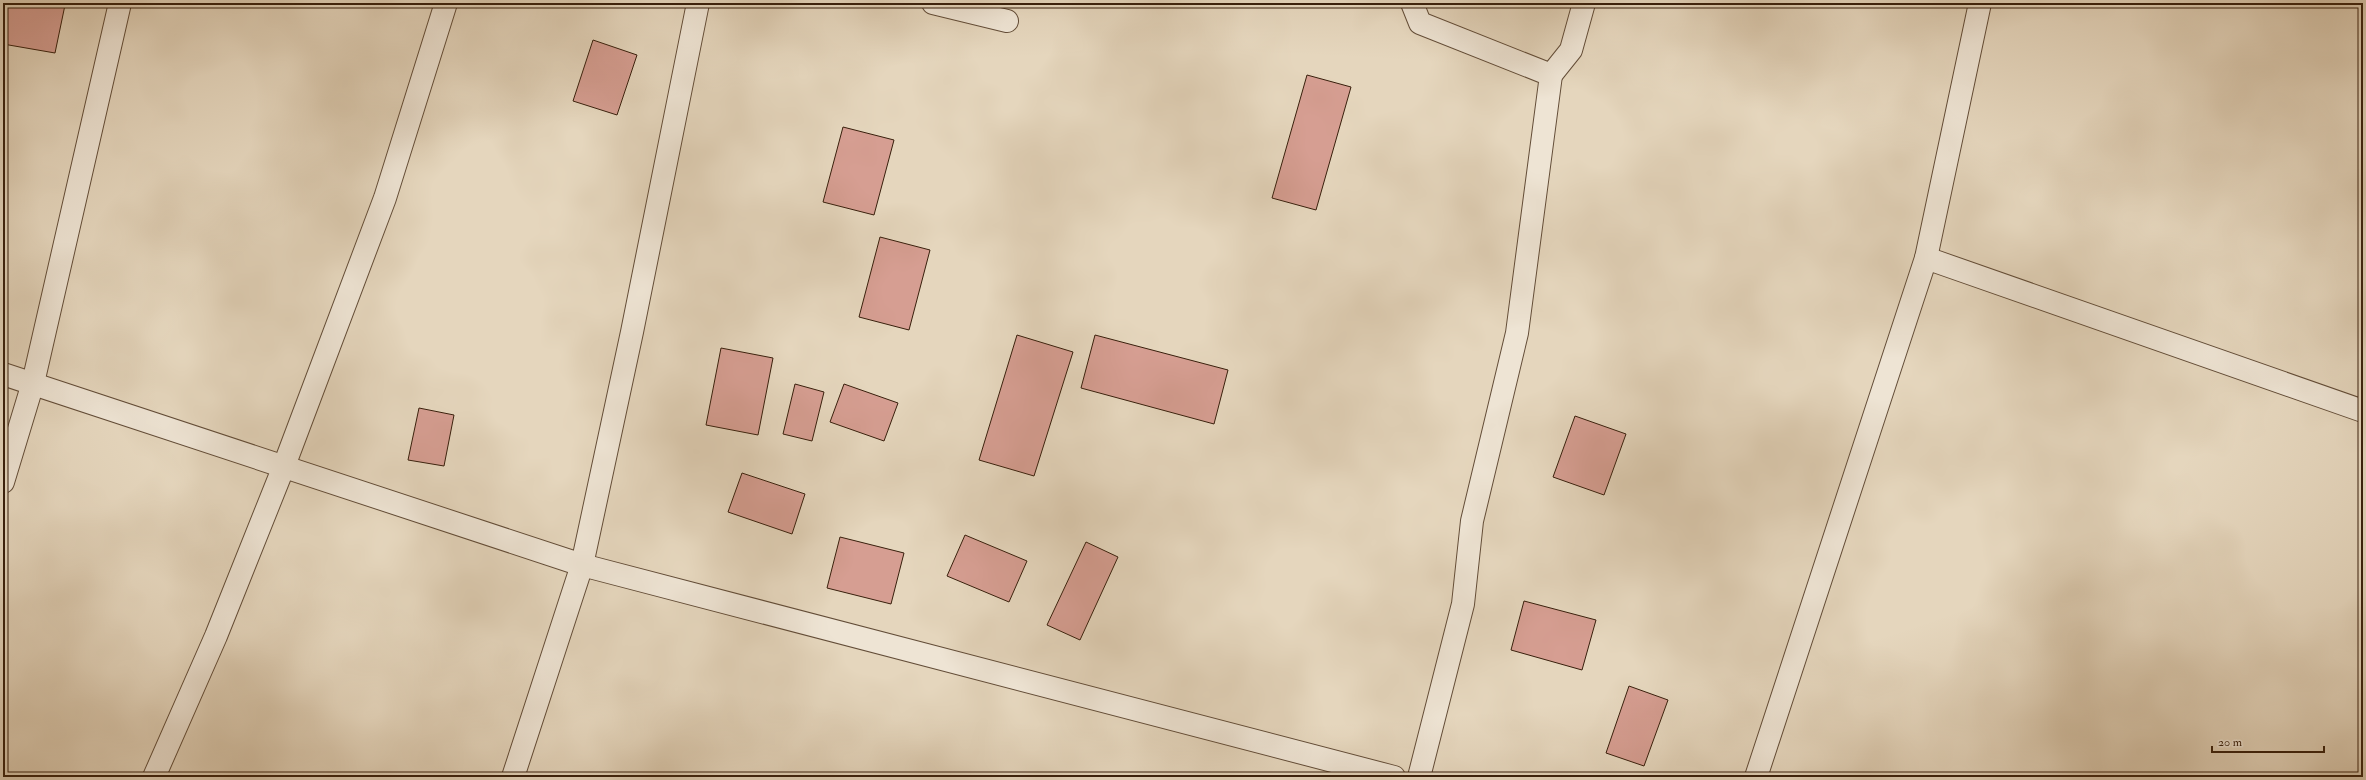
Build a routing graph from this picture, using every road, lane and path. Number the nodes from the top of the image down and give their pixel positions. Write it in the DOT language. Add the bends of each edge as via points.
graph roads {
  1 [pos="120,3"];
  2 [pos="446,3"];
  3 [pos="698,3"];
  4 [pos="933,3"];
  5 [pos="1412,3"];
  6 [pos="1584,3"];
  7 [pos="1980,3"];
  8 [pos="1007,21"];
  9 [pos="1551,75"];
  10 [pos="1926,258"];
  11 [pos="3,374"];
  12 [pos="33,383"];
  13 [pos="2363,411"];
  14 [pos="284,466"];
  15 [pos="3,482"];
  16 [pos="582,565"];
  17 [pos="154,777"];
  18 [pos="513,777"];
  19 [pos="1394,777"];
  20 [pos="1419,777"];
  21 [pos="1756,777"];
  1 -- 12 [label="street"];
  2 -- 14 [label="street" via="385,198"];
  3 -- 16 [label="street"];
  4 -- 8 [label="street"];
  5 -- 9 [label="street" via="1420,23"];
  6 -- 9 [label="street" via="1571,50"];
  7 -- 10 [label="street"];
  9 -- 20 [label="street" via="1517,333 1472,521 1463,604"];
  10 -- 13 [label="street"];
  10 -- 21 [label="street"];
  11 -- 12 [label="street"];
  12 -- 14 [label="street"];
  12 -- 15 [label="street"];
  14 -- 16 [label="street"];
  14 -- 17 [label="street" via="216,636"];
  16 -- 18 [label="street"];
  16 -- 19 [label="street"];
}
